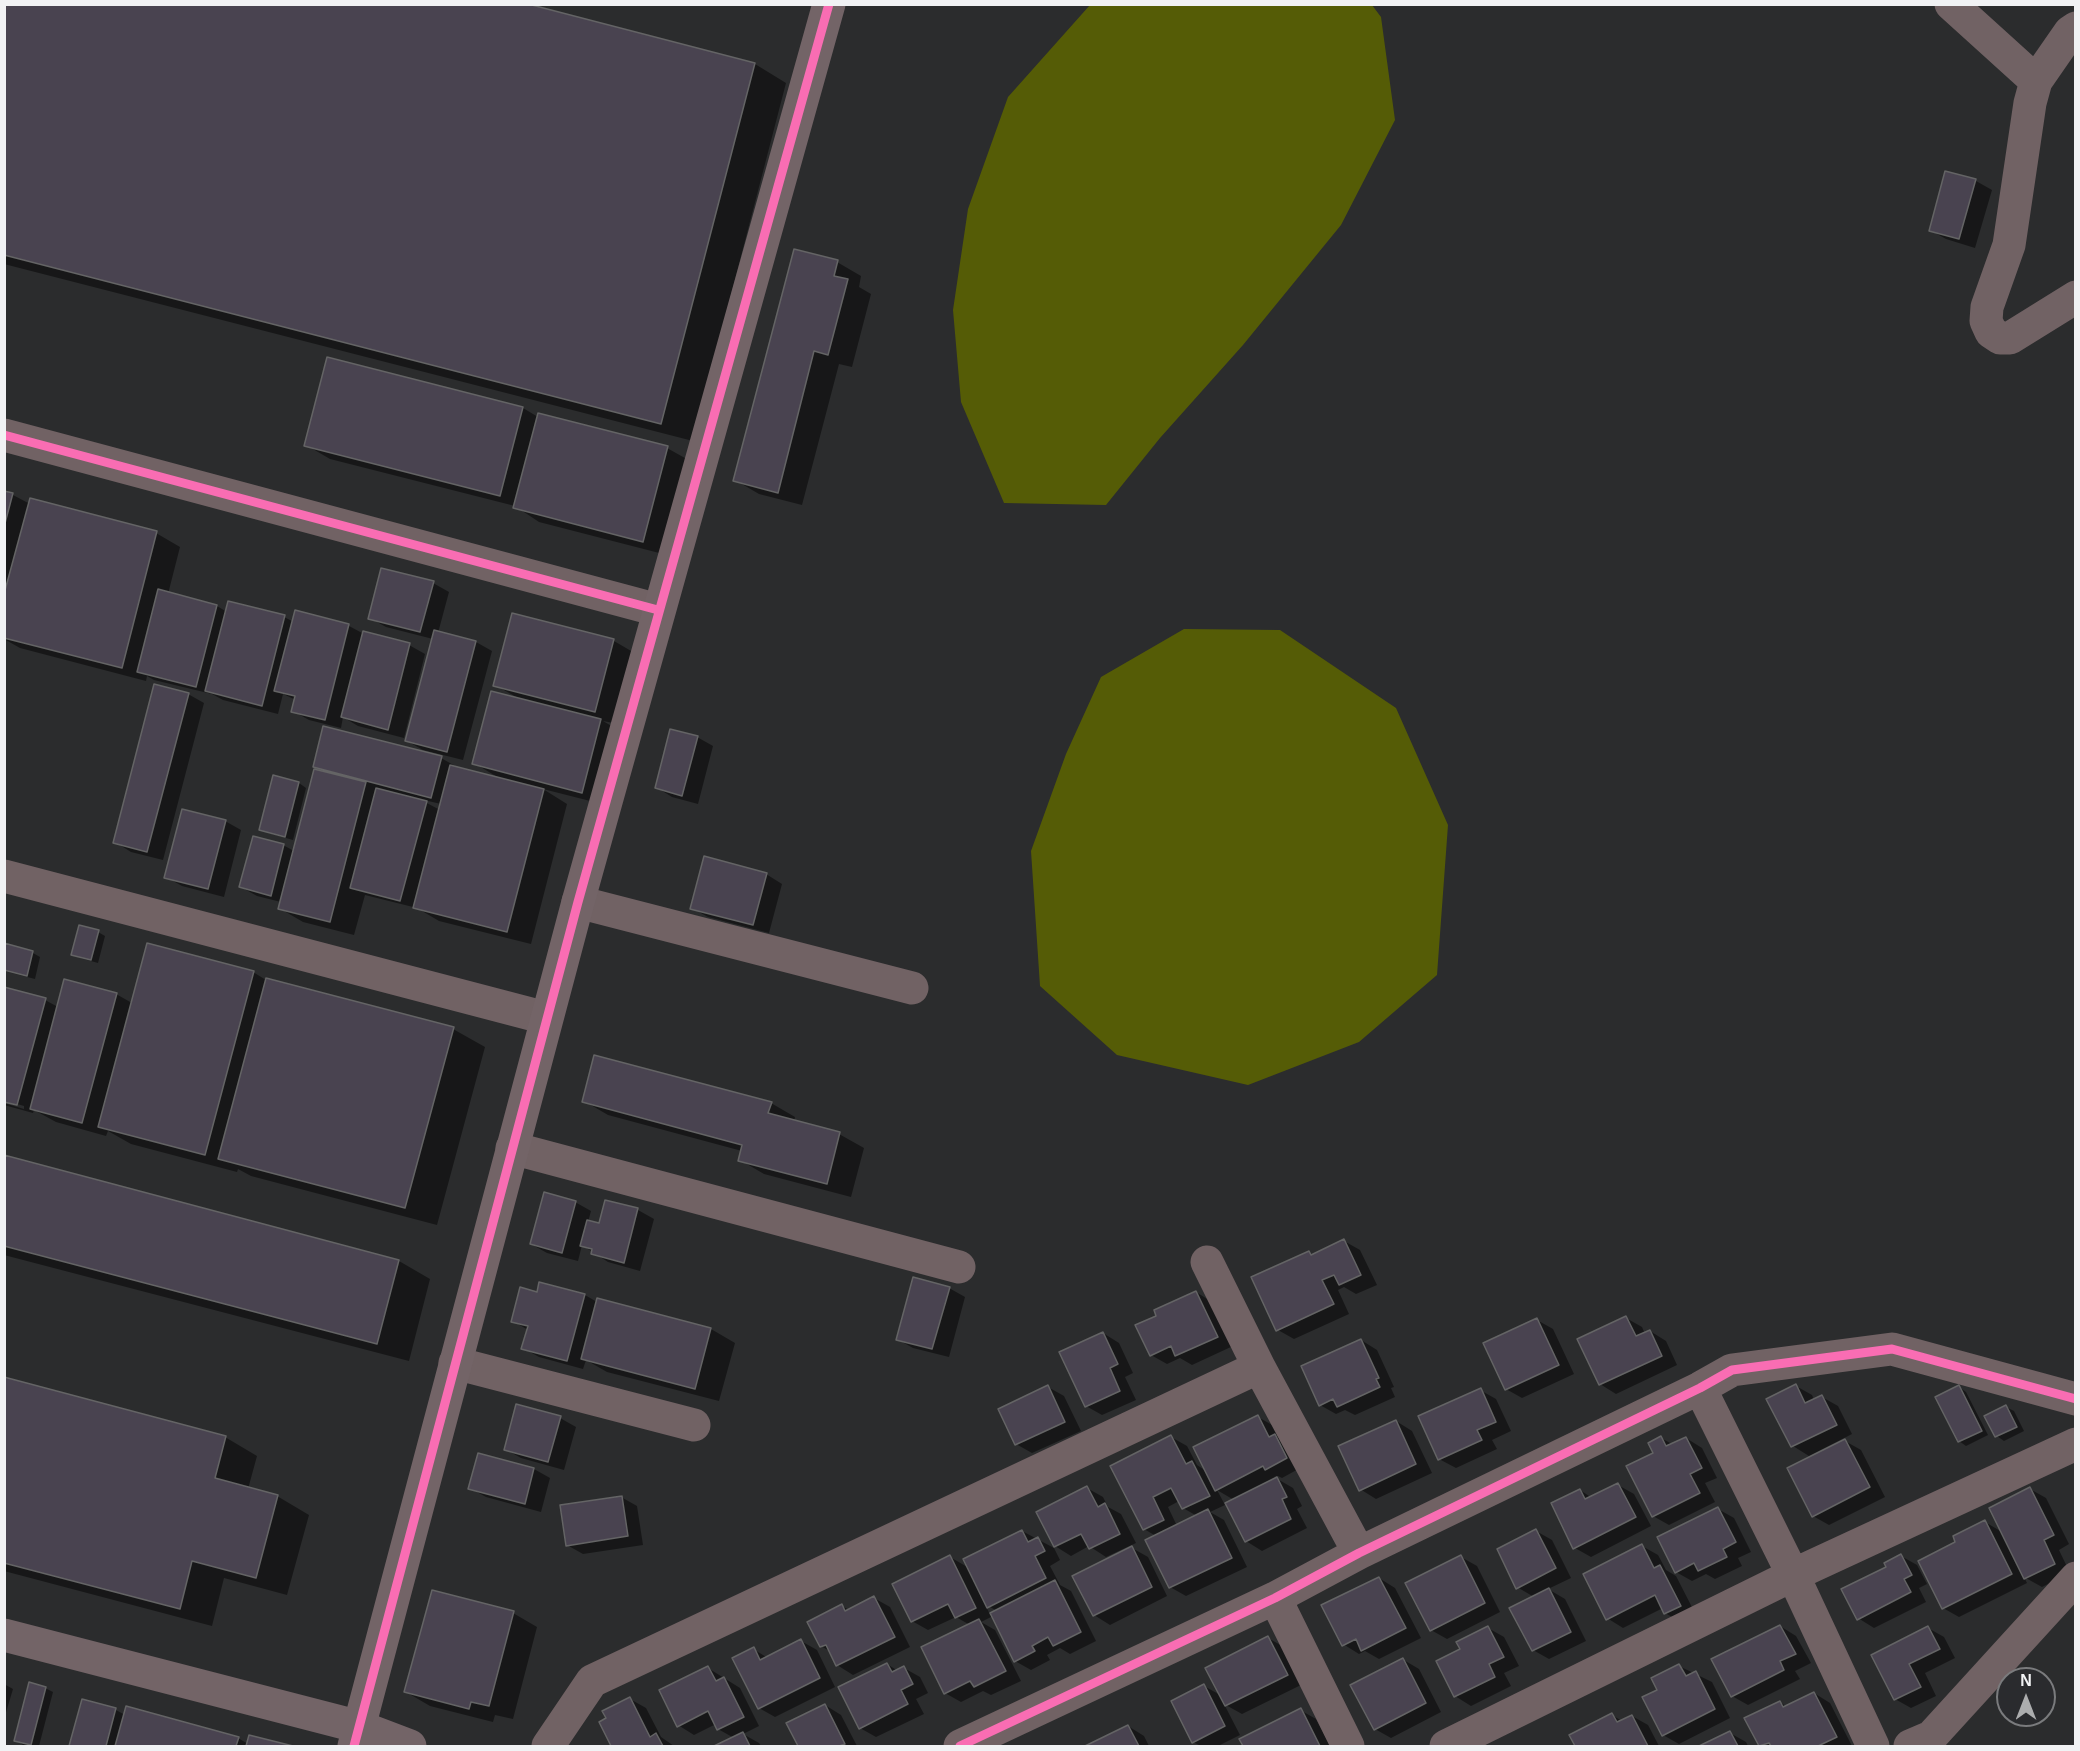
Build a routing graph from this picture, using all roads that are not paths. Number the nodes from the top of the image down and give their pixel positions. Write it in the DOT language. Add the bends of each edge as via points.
graph roads {
  1 [pos="829,4"];
  2 [pos="1951,4"];
  3 [pos="2076,28"];
  4 [pos="2036,81"];
  5 [pos="2076,297"];
  6 [pos="4,435"];
  7 [pos="658,610"];
  8 [pos="4,876"];
  9 [pos="578,902"];
  10 [pos="912,988"];
  11 [pos="546,1018"];
  12 [pos="512,1148"];
  13 [pos="1207,1262"];
  14 [pos="959,1267"];
  15 [pos="455,1363"];
  16 [pos="1259,1367"];
  17 [pos="1700,1388"];
  18 [pos="2076,1399"];
  19 [pos="694,1425"];
  20 [pos="2076,1444"];
  21 [pos="1359,1553"];
  22 [pos="1793,1575"];
  23 [pos="2076,1578"];
  24 [pos="1275,1598"];
  25 [pos="4,1635"];
  26 [pos="357,1737"];
  27 [pos="410,1746"];
  28 [pos="548,1746"];
  29 [pos="960,1746"];
  30 [pos="1348,1746"];
  31 [pos="1446,1746"];
  32 [pos="1873,1746"];
  33 [pos="1910,1746"];
  1 -- 7 [label="street"];
  2 -- 4 [label="street"];
  3 -- 4 [label="street"];
  4 -- 5 [label="street" via="2009,244 1987,307 1986,321 1991,332 2000,338 2010,338"];
  6 -- 7 [label="street"];
  7 -- 9 [label="street"];
  8 -- 11 [label="street"];
  9 -- 10 [label="street"];
  9 -- 11 [label="street"];
  11 -- 12 [label="street"];
  12 -- 14 [label="street"];
  12 -- 15 [label="street"];
  13 -- 16 [label="street"];
  15 -- 19 [label="street"];
  15 -- 26 [label="street"];
  16 -- 21 [label="street"];
  16 -- 28 [label="street" via="592,1681"];
  17 -- 18 [label="street" via="1732,1370 1892,1349"];
  17 -- 21 [label="street"];
  17 -- 22 [label="street"];
  20 -- 22 [label="street"];
  21 -- 24 [label="street"];
  22 -- 31 [label="street"];
  22 -- 32 [label="street"];
  23 -- 33 [label="street" via="1931,1737"];
  24 -- 29 [label="street"];
  24 -- 30 [label="street"];
  25 -- 26 [label="street"];
  26 -- 27 [label="street"];
}
